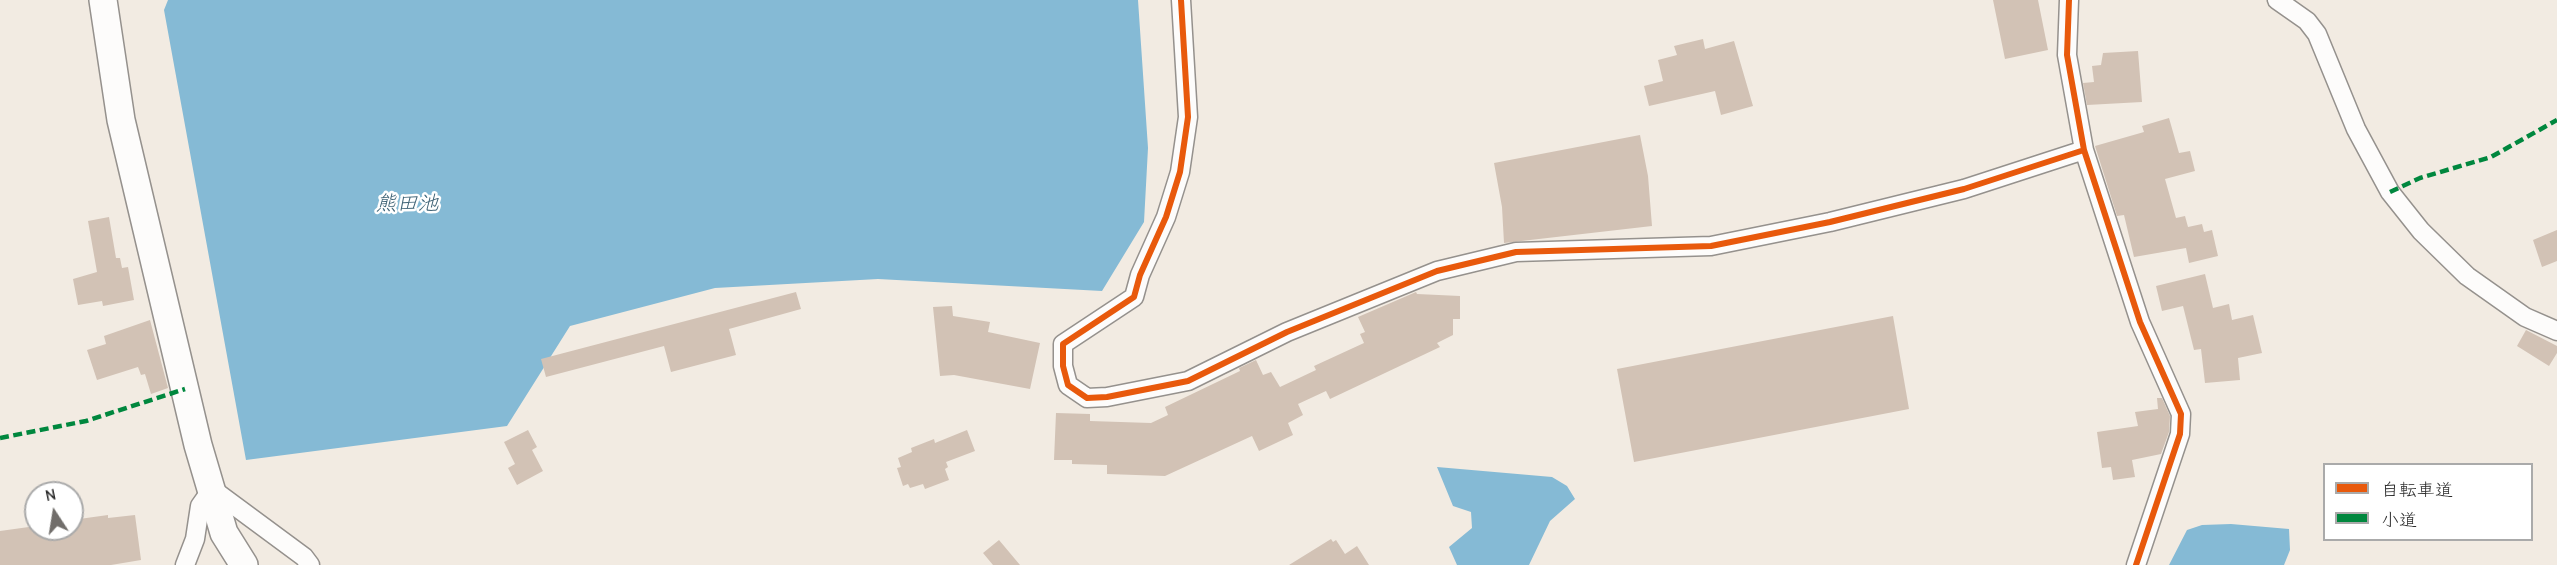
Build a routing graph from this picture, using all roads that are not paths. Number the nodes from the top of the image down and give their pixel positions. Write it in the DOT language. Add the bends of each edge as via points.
graph roads {
  1 [pos="103,0"];
  2 [pos="1181,0"];
  3 [pos="2069,0"];
  4 [pos="2277,0"];
  5 [pos="2084,150"];
  6 [pos="2557,331"];
  7 [pos="212,489"];
  8 [pos="185,565"];
  9 [pos="244,565"];
  10 [pos="310,565"];
  11 [pos="2136,565"];
  1 -- 7 [label="street" via="121,120 198,445"];
  2 -- 5 [label="street" via="1188,117 1180,172 1134,297 1063,344 1068,385 1087,398 1188,381 1287,332 1437,271 1516,252 1711,246 1964,189"];
  3 -- 5 [label="street" via="2067,55"];
  4 -- 6 [label="street" via="2307,21 2317,34 2356,129 2391,192 2421,231 2467,276 2525,317"];
  5 -- 11 [label="street" via="2140,322 2181,414 2180,434"];
  7 -- 8 [label="street" via="200,506 195,539"];
  7 -- 9 [label="street" via="224,532"];
  7 -- 10 [label="street"];
}
